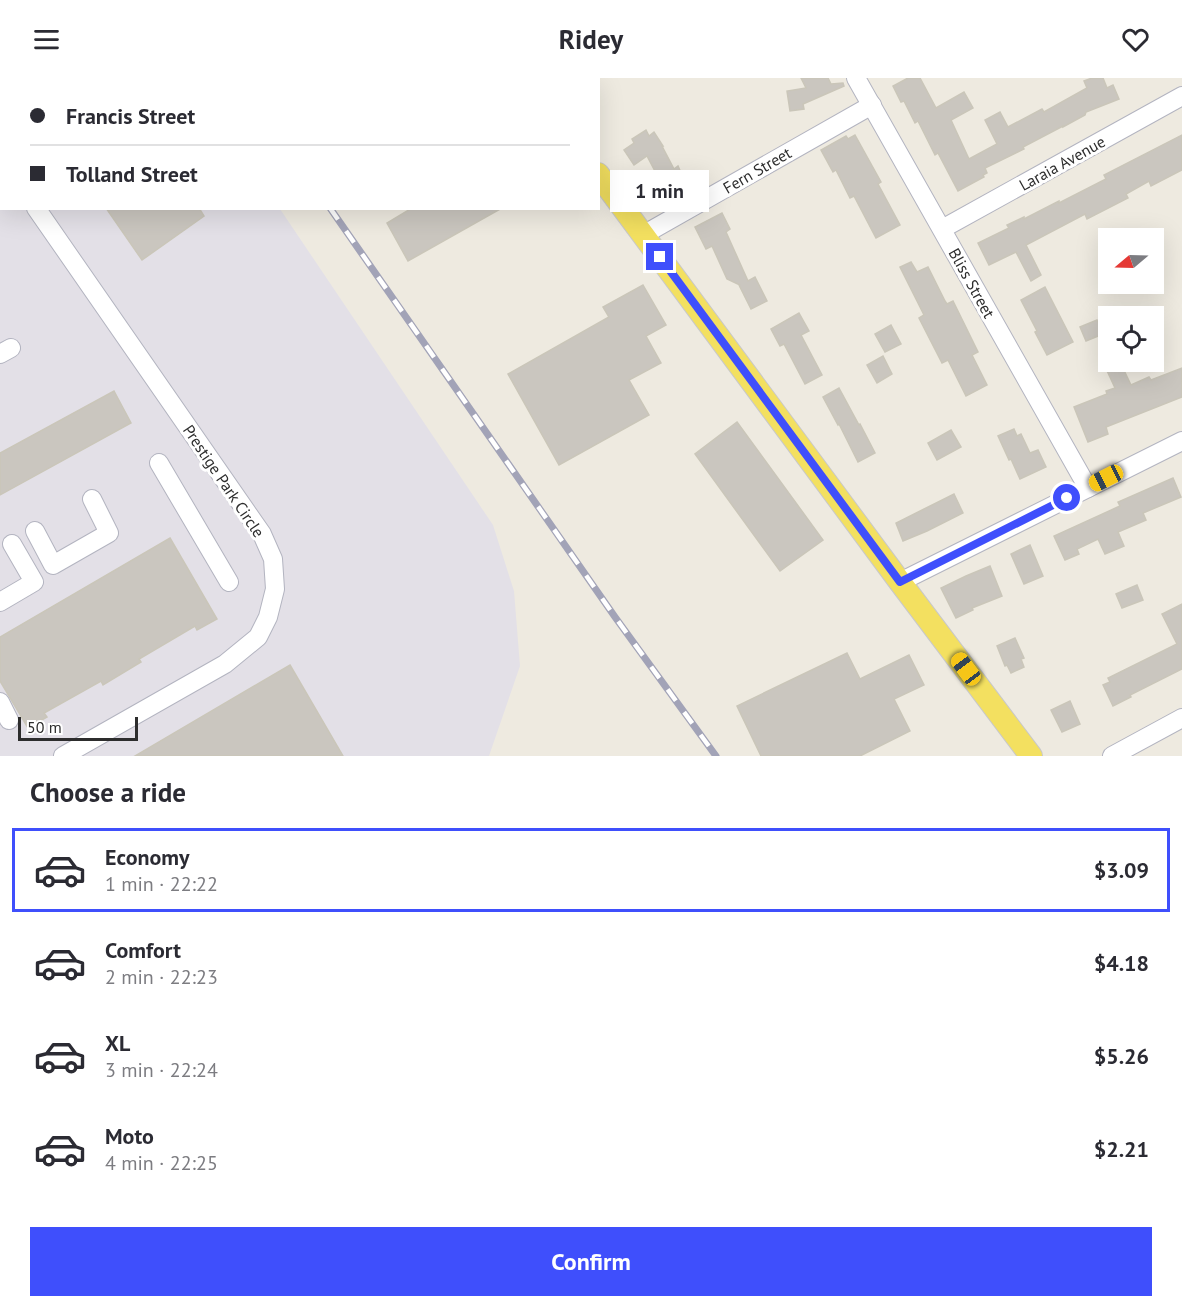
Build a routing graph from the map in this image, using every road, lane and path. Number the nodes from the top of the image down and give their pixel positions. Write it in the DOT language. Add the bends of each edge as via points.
graph roads {
  1 [pos="856,78"];
  2 [pos="1182,96"];
  3 [pos="872,105"];
  4 [pos="600,177"];
  5 [pos="37,210"];
  6 [pos="942,230"];
  7 [pos="643,235"];
  8 [pos="1182,441"];
  9 [pos="159,463"];
  10 [pos="1088,488"];
  11 [pos="92,499"];
  12 [pos="35,531"];
  13 [pos="12,544"];
  14 [pos="229,582"];
  15 [pos="900,582"];
  16 [pos="0,602"];
  17 [pos="0,702"];
  18 [pos="1182,718"];
  19 [pos="9,720"];
  20 [pos="63,756"];
  21 [pos="1031,756"];
  22 [pos="1112,756"];
  1 -- 3 [label="street, Bliss Street"];
  2 -- 6 [label="street, Laraia Avenue"];
  3 -- 6 [label="street, Bliss Street"];
  3 -- 7 [label="street, Fern Street"];
  4 -- 7 [label="main road"];
  5 -- 20 [label="street, Prestige Park Circle" via="262,534 273,559 275,589 258,637 225,664"];
  6 -- 10 [label="street, Bliss Street"];
  7 -- 15 [label="main road"];
  8 -- 10 [label="street"];
  9 -- 14 [label="street"];
  10 -- 15 [label="street"];
  11 -- 12 [label="street" via="109,533 53,565"];
  13 -- 16 [label="street" via="34,582"];
  15 -- 21 [label="main road"];
  17 -- 19 [label="street"];
  18 -- 22 [label="street"];
}
